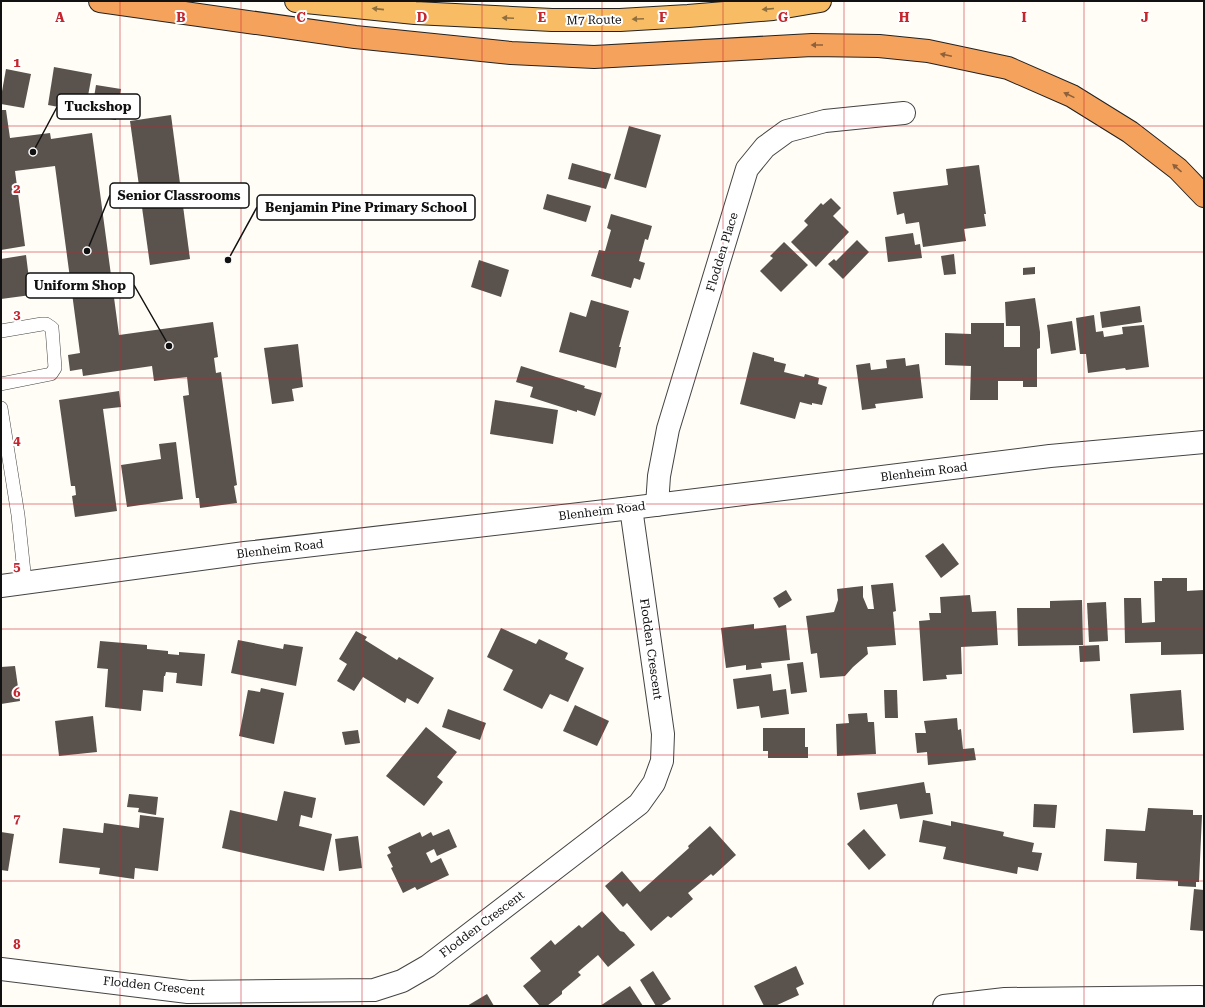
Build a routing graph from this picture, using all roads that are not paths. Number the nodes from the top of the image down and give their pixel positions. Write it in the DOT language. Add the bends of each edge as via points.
graph roads {
  1 [pos="100,1"];
  2 [pos="296,1"];
  3 [pos="820,1"];
  4 [pos="904,113"];
  5 [pos="1204,196"];
  6 [pos="1,332"];
  7 [pos="1,384"];
  8 [pos="1,408"];
  9 [pos="1204,442"];
  10 [pos="657,505"];
  11 [pos="631,508"];
  12 [pos="25,582"];
  13 [pos="1,586"];
  14 [pos="1,969"];
  15 [pos="1200,997"];
  16 [pos="944,1006"];
  5 -- 1 [label="highway, one-way" via="1178,168 1130,132 1072,96 1008,68 928,51 879,46 812,45 594,57 511,54 355,37"];
  3 -- 2 [label="highway, M7 Route, one-way" via="773,9 620,20 552,20 415,13"];
  4 -- 10 [label="street, Flodden Place" via="825,121 787,131 765,147 747,169 668,429 659,476"];
  6 -- 7 [label="lane" via="42,324 50,326 55,365 51,374"];
  8 -- 12 [label="lane" via="18,515"];
  9 -- 10 [label="street, Blenheim Road" via="1050,456"];
  10 -- 11 [label="street, Blenheim Road"];
  11 -- 12 [label="street, Blenheim Road" via="253,552"];
  11 -- 14 [label="street, Flodden Crescent" via="663,734 662,762 654,783 639,804 428,966 402,981 374,990 188,992"];
  12 -- 13 [label="street, Blenheim Road"];
  15 -- 16 [label="street" via="1005,999"];
}
